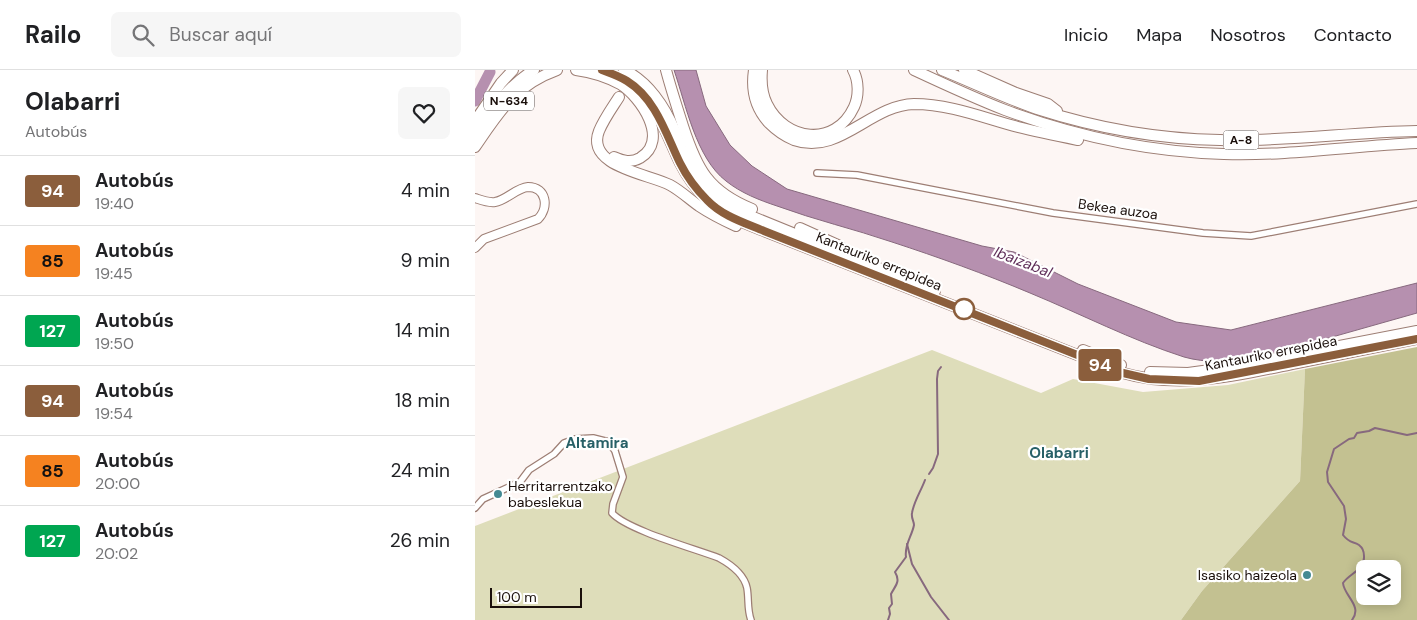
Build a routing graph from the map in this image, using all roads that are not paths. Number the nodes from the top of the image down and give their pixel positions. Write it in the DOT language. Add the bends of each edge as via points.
graph roads {
  1 [pos="513,70"];
  2 [pos="534,70"];
  3 [pos="557,70"];
  4 [pos="576,70"];
  5 [pos="602,70"];
  6 [pos="624,70"];
  7 [pos="665,70"];
  8 [pos="754,70"];
  9 [pos="762,70"];
  10 [pos="853,70"];
  11 [pos="915,70"];
  12 [pos="943,70"];
  13 [pos="964,70"];
  14 [pos="619,97"];
  15 [pos="1067,117"];
  16 [pos="605,120"];
  17 [pos="475,121"];
  18 [pos="1417,131"];
  19 [pos="475,134"];
  20 [pos="1417,143"];
  21 [pos="1136,146"];
  22 [pos="475,147"];
  23 [pos="817,172"];
  24 [pos="475,198"];
  25 [pos="1417,204"];
  26 [pos="802,246"];
  27 [pos="475,248"];
  28 [pos="873,265"];
  29 [pos="1417,331"];
  30 [pos="1417,339"];
  31 [pos="475,508"];
  32 [pos="751,620"];
  1 -- 17 [label="highway"];
  2 -- 19 [label="highway, N-634" via="510,88"];
  3 -- 22 [label="highway, N-634" via="540,76 516,94"];
  4 -- 16 [label="highway" via="622,85 643,107 653,132 653,142 646,154 627,162 614,157 602,138"];
  5 -- 26 [label="highway, Kantauriko errepidea" via="627,81 656,111 681,165 709,202 732,217"];
  6 -- 28 [label="highway, Kantauriko errepidea" via="646,86 662,106 687,161 714,197 737,210"];
  7 -- 28 [label="highway" via="694,158 717,189 739,204 828,240"];
  8 -- 21 [label="highway" via="755,100 764,118 774,129 799,142 814,144 831,140 887,110 912,104 936,105 1082,141"];
  9 -- 10 [label="highway" via="766,102 777,119 791,130 812,135 835,129 851,113 858,93"];
  11 -- 21 [label="highway, A-8" via="1004,110 1064,130"];
  12 -- 15 [label="highway, A-8" via="1023,103"];
  13 -- 15 [label="highway" via="1048,104"];
  14 -- 16 [label="highway"];
  15 -- 18 [label="highway, A-8" via="1144,134 1220,140 1286,140"];
  16 -- 26 [label="highway" via="598,144 613,164 670,186 719,219 737,227"];
  20 -- 21 [label="highway, A-8" via="1284,154 1223,154"];
  23 -- 25 [label="street, Bekea auzoa" via="857,176 1053,213 1203,233 1251,236"];
  24 -- 27 [label="street" via="493,202 529,187 543,196 545,205 538,220 484,239"];
  26 -- 30 [label="highway, Kantauriko errepidea" via="1100,364 1149,379 1199,381"];
  28 -- 29 [label="highway, Kantauriko errepidea" via="1113,362 1153,373 1225,368"];
  31 -- 32 [label="street" via="483,499 519,482 529,470 565,443 596,438 609,442 623,477 612,513 629,524 729,564 747,588"];
}
